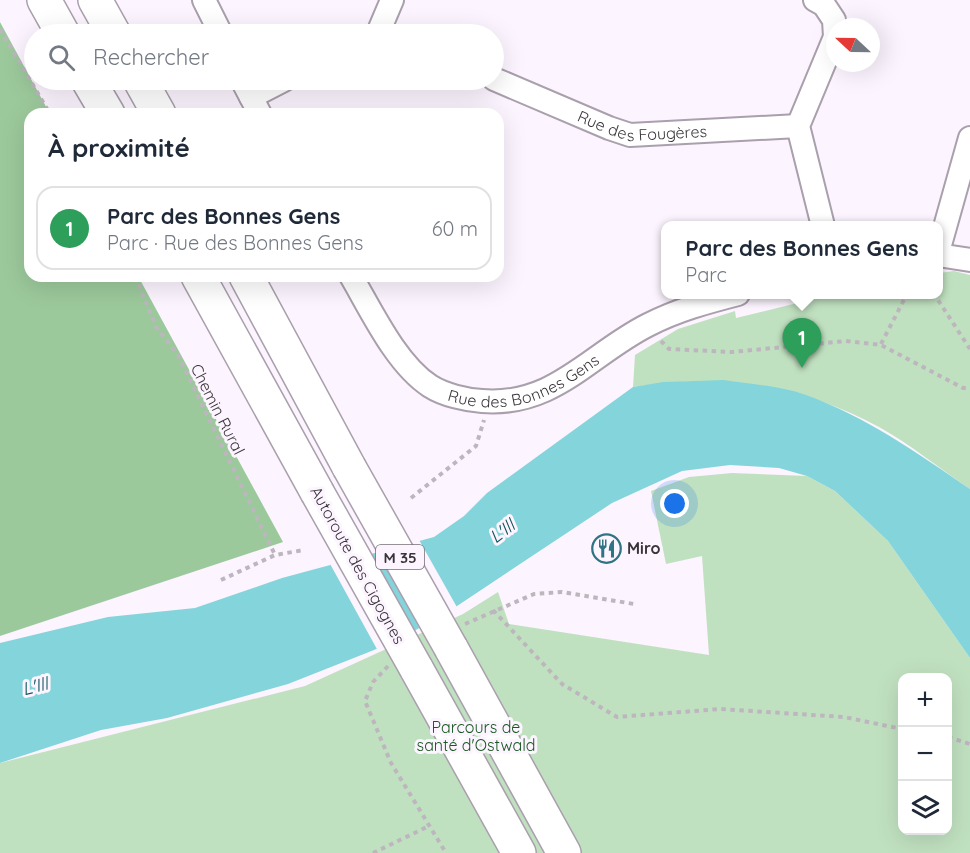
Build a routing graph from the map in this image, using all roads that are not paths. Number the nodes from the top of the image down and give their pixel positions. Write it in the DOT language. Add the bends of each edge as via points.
graph roads {
  1 [pos="44,0"];
  2 [pos="95,0"];
  3 [pos="117,0"];
  4 [pos="204,0"];
  5 [pos="392,0"];
  6 [pos="815,0"];
  7 [pos="57,24"];
  8 [pos="108,24"];
  9 [pos="130,24"];
  10 [pos="215,24"];
  11 [pos="382,24"];
  12 [pos="504,83"];
  13 [pos="94,90"];
  14 [pos="146,90"];
  15 [pos="165,90"];
  16 [pos="265,90"];
  17 [pos="251,97"];
  18 [pos="104,108"];
  19 [pos="156,108"];
  20 [pos="170,108"];
  21 [pos="798,126"];
  22 [pos="970,138"];
  23 [pos="822,221"];
  24 [pos="943,234"];
  25 [pos="970,246"];
  26 [pos="943,248"];
  27 [pos="943,250"];
  28 [pos="970,260"];
  29 [pos="201,282"];
  30 [pos="249,282"];
  31 [pos="355,282"];
  32 [pos="719,299"];
  33 [pos="519,853"];
  34 [pos="564,853"];
  1 -- 7 [label="highway"];
  2 -- 8 [label="highway"];
  3 -- 9 [label="highway"];
  4 -- 10 [label="street"];
  5 -- 11 [label="street"];
  6 -- 21 [label="street" via="824,5 834,21 835,37"];
  12 -- 21 [label="street, Rue des Fougères" via="630,135"];
  13 -- 18 [label="highway"];
  14 -- 19 [label="highway"];
  15 -- 20 [label="highway"];
  16 -- 17 [label="street"];
  21 -- 23 [label="street"];
  22 -- 24 [label="street"];
  25 -- 26 [label="street"];
  27 -- 28 [label="street"];
  29 -- 33 [label="highway, Autoroute des Cigognes / M 35, bridge"];
  30 -- 34 [label="highway, M 35, bridge"];
  31 -- 32 [label="street, Rue des Bonnes Gens" via="396,352 430,386 468,400 491,402 525,399 557,386 646,326 685,308"];
}
